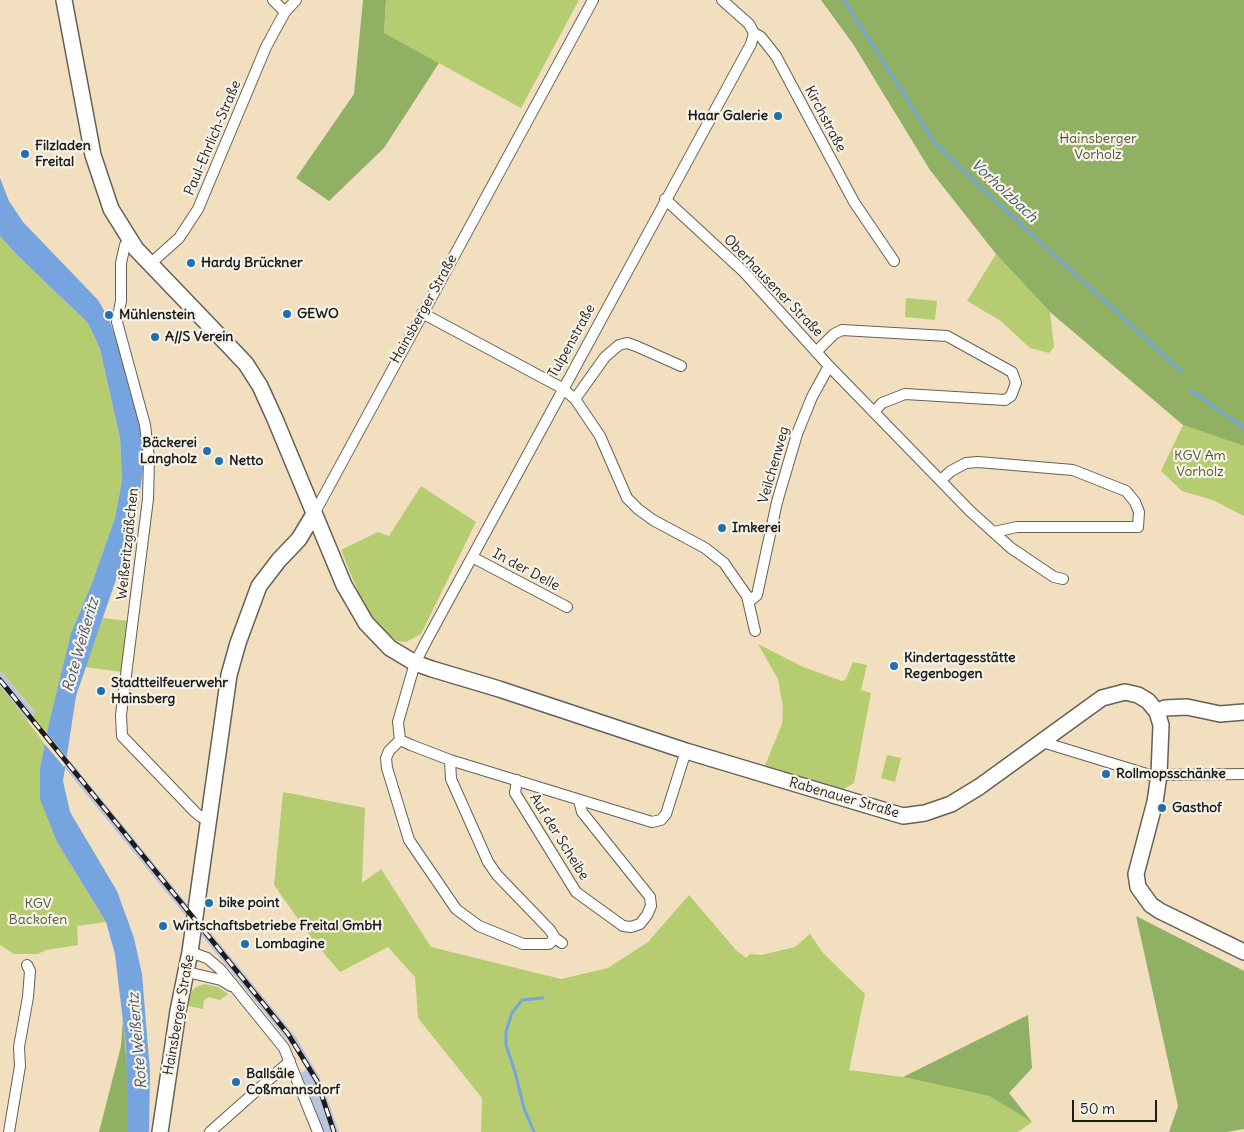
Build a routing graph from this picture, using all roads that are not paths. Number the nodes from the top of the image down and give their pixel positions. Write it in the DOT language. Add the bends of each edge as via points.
graph roads {
  1 [pos="64,0"];
  2 [pos="273,0"];
  3 [pos="296,0"];
  4 [pos="593,0"];
  5 [pos="722,0"];
  6 [pos="285,12"];
  7 [pos="754,33"];
  8 [pos="665,199"];
  9 [pos="129,240"];
  10 [pos="894,261"];
  11 [pos="150,264"];
  12 [pos="422,313"];
  13 [pos="816,352"];
  14 [pos="681,366"];
  15 [pos="829,366"];
  16 [pos="562,388"];
  17 [pos="576,399"];
  18 [pos="874,412"];
  19 [pos="940,480"];
  20 [pos="314,514"];
  21 [pos="994,532"];
  22 [pos="472,557"];
  23 [pos="1063,579"];
  24 [pos="747,596"];
  25 [pos="567,607"];
  26 [pos="755,631"];
  27 [pos="415,663"];
  28 [pos="1157,712"];
  29 [pos="1244,712"];
  30 [pos="400,740"];
  31 [pos="1039,742"];
  32 [pos="686,751"];
  33 [pos="450,760"];
  34 [pos="1244,774"];
  35 [pos="1159,775"];
  36 [pos="516,780"];
  37 [pos="579,800"];
  38 [pos="208,818"];
  39 [pos="190,952"];
  40 [pos="1244,952"];
  41 [pos="27,965"];
  42 [pos="187,972"];
  43 [pos="236,988"];
  44 [pos="290,1061"];
  45 [pos="9,1132"];
  46 [pos="160,1132"];
  47 [pos="210,1132"];
  48 [pos="318,1132"];
  1 -- 9 [label="main road, Rabenauer Straße" via="97,172 109,204"];
  2 -- 6 [label="street"];
  3 -- 6 [label="street, Paul-Ehrlich-Straße"];
  4 -- 12 [label="street, Hainsberger Straße"];
  5 -- 7 [label="street, Kirchstraße" via="749,24"];
  6 -- 11 [label="street, Paul-Ehrlich-Straße" via="266,47 198,209 179,238"];
  7 -- 8 [label="street, Tulpenstraße"];
  7 -- 10 [label="street, Kirchstraße" via="776,56 854,202"];
  8 -- 13 [label="street, Oberhausener Straße" via="743,271"];
  8 -- 16 [label="street, Tulpenstraße"];
  9 -- 11 [label="main road, Rabenauer Straße"];
  9 -- 38 [label="street, Weißeritzgäßchen" via="121,263 121,302 117,322 145,425 149,458 148,499 122,736 195,812"];
  11 -- 20 [label="main road, Rabenauer Straße" via="246,364 275,419"];
  12 -- 16 [label="street"];
  12 -- 20 [label="street, Hainsberger Straße"];
  13 -- 15 [label="street, Oberhausener Straße"];
  13 -- 18 [label="street, Oberhausener Straße" via="842,330 947,336 1012,372 1016,383 1011,396 1005,400 905,394 882,403"];
  14 -- 17 [label="street" via="636,346 620,344"];
  15 -- 18 [label="street, Oberhausener Straße"];
  15 -- 24 [label="street, Veilchenweg" via="797,434 777,502 757,595 752,599"];
  16 -- 17 [label="street"];
  16 -- 22 [label="street, Tulpenstraße"];
  17 -- 24 [label="street" via="600,436 627,498 653,520 716,556"];
  18 -- 19 [label="street, Oberhausener Straße"];
  19 -- 21 [label="street, Oberhausener Straße"];
  19 -- 21 [label="street" via="950,471 972,462 1065,469 1126,491 1136,502 1139,512 1138,527 1018,527"];
  20 -- 27 [label="main road, Rabenauer Straße" via="361,616 382,641"];
  20 -- 38 [label="main road, Hainsberger Straße" via="299,539 259,586 248,612 229,675"];
  21 -- 23 [label="street, Oberhausener Straße" via="1054,577"];
  22 -- 25 [label="street, In der Delle"];
  22 -- 27 [label="street, Tulpenstraße"];
  24 -- 26 [label="street"];
  27 -- 30 [label="street" via="398,722"];
  27 -- 32 [label="main road, Rabenauer Straße"];
  28 -- 29 [label="main road" via="1187,707 1220,714"];
  28 -- 31 [label="main road, Rabenauer Straße" via="1138,695 1114,694 1092,703"];
  28 -- 35 [label="main road" via="1161,724"];
  30 -- 33 [label="street, Auf der Scheibe"];
  30 -- 33 [label="street" via="388,751 387,768 409,840 456,909 479,926 523,944 559,941 488,862 451,779"];
  31 -- 32 [label="main road, Rabenauer Straße" via="979,787 950,804 925,813 902,816"];
  31 -- 35 [label="street"];
  32 -- 37 [label="street, Auf der Scheibe" via="673,797 661,820 652,822"];
  33 -- 36 [label="street, Auf der Scheibe"];
  34 -- 35 [label="street"];
  35 -- 40 [label="main road" via="1136,874 1138,887 1151,905 1160,911"];
  36 -- 37 [label="street, Auf der Scheibe"];
  36 -- 37 [label="street, Auf der Scheibe" via="515,793 576,892 623,926 640,924 651,906 650,897 582,812"];
  38 -- 39 [label="main road, Hainsberger Straße"];
  39 -- 42 [label="main road, Hainsberger Straße"];
  39 -- 43 [label="street" via="207,958"];
  41 -- 45 [label="street" via="30,972 28,997"];
  42 -- 43 [label="street" via="221,980"];
  42 -- 46 [label="main road, Hainsberger Straße"];
  43 -- 44 [label="street" via="267,1025"];
  44 -- 47 [label="street"];
  44 -- 48 [label="street"];
}
